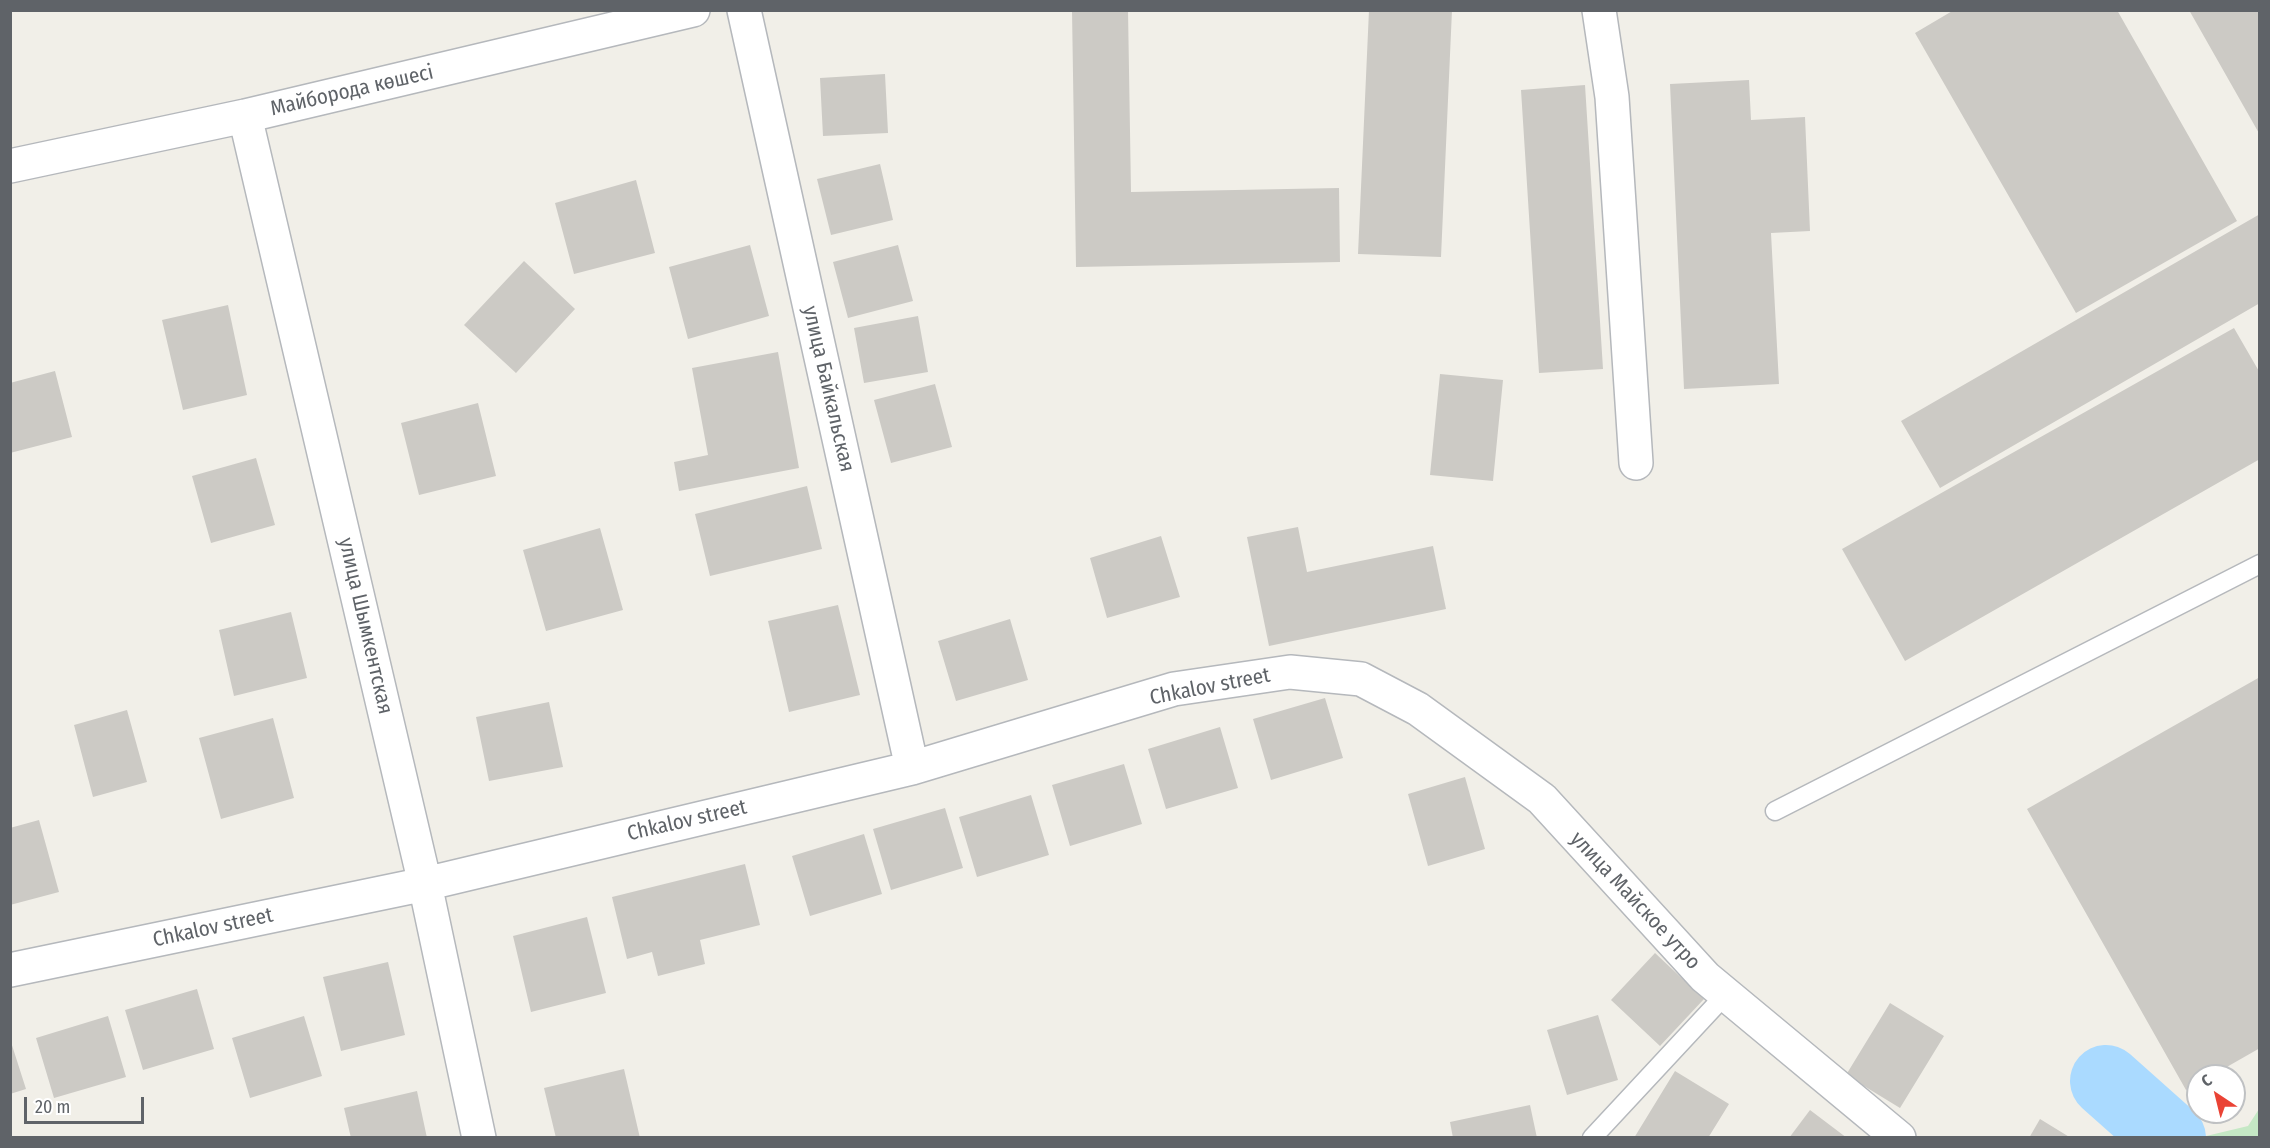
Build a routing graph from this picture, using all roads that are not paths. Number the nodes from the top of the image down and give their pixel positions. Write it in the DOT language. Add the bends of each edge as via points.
graph roads {
  1 [pos="693,10"];
  2 [pos="744,10"];
  3 [pos="1599,10"];
  4 [pos="246,116"];
  5 [pos="10,166"];
  6 [pos="1636,463"];
  7 [pos="2259,564"];
  8 [pos="1361,679"];
  9 [pos="912,768"];
  10 [pos="1775,811"];
  11 [pos="425,884"];
  12 [pos="10,970"];
  13 [pos="1726,994"];
  14 [pos="479,1137"];
  15 [pos="1592,1137"];
  16 [pos="1899,1137"];
  1 -- 4 [label="street, Майборода көшесі"];
  2 -- 9 [label="street, улица Байкальская"];
  3 -- 6 [label="street" via="1612,97"];
  4 -- 5 [label="street, Майборода көшесі"];
  4 -- 11 [label="street, улица Шымкентская"];
  7 -- 10 [label="lane"];
  8 -- 9 [label="street, Chkalov street" via="1290,672 1174,689"];
  8 -- 13 [label="street, улица Майское утро" via="1418,709 1542,799 1705,977"];
  9 -- 11 [label="street, Chkalov street"];
  11 -- 12 [label="street, Chkalov street"];
  11 -- 14 [label="street, улица Шымкентская"];
  13 -- 15 [label="lane"];
  13 -- 16 [label="street, улица Майское утро"];
}
